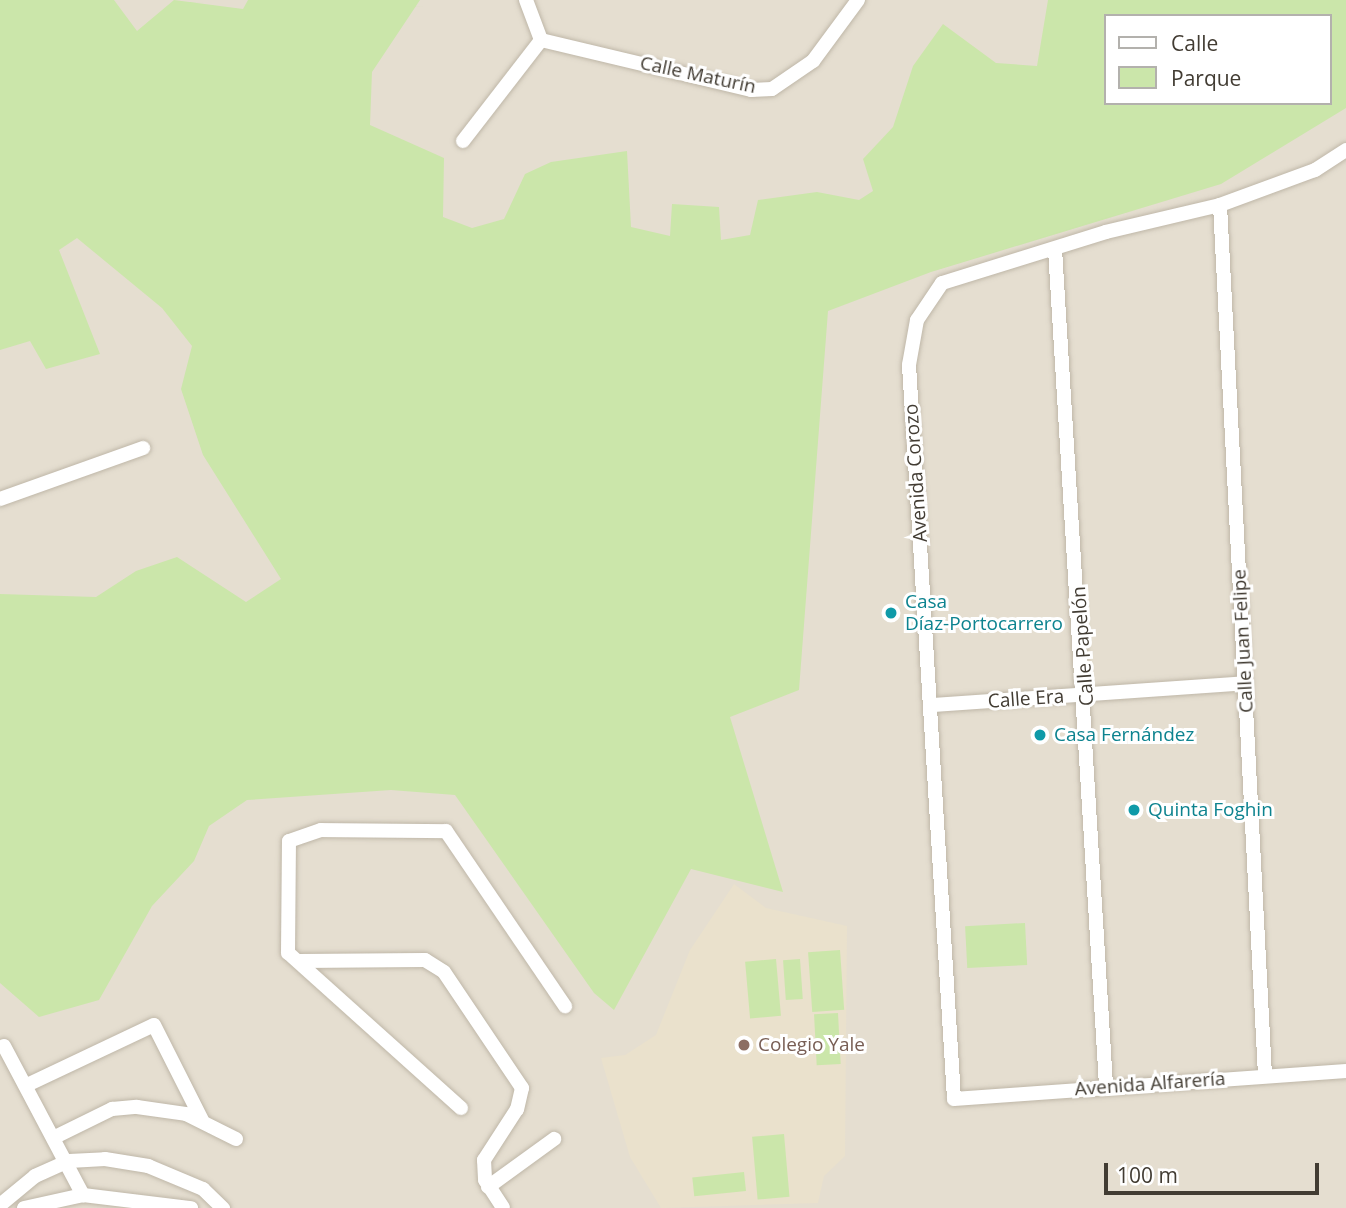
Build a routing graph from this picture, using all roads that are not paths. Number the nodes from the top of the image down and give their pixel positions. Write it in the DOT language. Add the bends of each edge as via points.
graph roads {
  1 [pos="526,0"];
  2 [pos="858,0"];
  3 [pos="541,40"];
  4 [pos="463,141"];
  5 [pos="1346,150"];
  6 [pos="1220,205"];
  7 [pos="1055,248"];
  8 [pos="143,448"];
  9 [pos="0,499"];
  10 [pos="1245,683"];
  11 [pos="1087,695"];
  12 [pos="933,705"];
  13 [pos="300,961"];
  14 [pos="565,1006"];
  15 [pos="4,1045"];
  16 [pos="1346,1071"];
  17 [pos="1265,1076"];
  18 [pos="27,1085"];
  19 [pos="1106,1086"];
  20 [pos="954,1099"];
  21 [pos="461,1108"];
  22 [pos="202,1121"];
  23 [pos="55,1137"];
  24 [pos="236,1139"];
  25 [pos="554,1139"];
  26 [pos="69,1161"];
  27 [pos="488,1187"];
  28 [pos="83,1195"];
  29 [pos="0,1205"];
  30 [pos="24,1208"];
  31 [pos="191,1208"];
  32 [pos="223,1208"];
  33 [pos="503,1208"];
  1 -- 3 [label="street"];
  2 -- 3 [label="street, Calle Maturín" via="813,61 772,89 751,90"];
  3 -- 4 [label="street"];
  5 -- 6 [label="street, Avenida Corozo" via="1315,170"];
  6 -- 7 [label="street, Avenida Corozo"];
  6 -- 10 [label="street, Calle Juan Felipe"];
  7 -- 11 [label="street, Calle Papelón"];
  7 -- 12 [label="street, Avenida Corozo" via="942,283 926,299 910,343"];
  8 -- 9 [label="street"];
  10 -- 11 [label="street, Calle Era"];
  10 -- 17 [label="street, Calle Juan Felipe"];
  11 -- 12 [label="street, Calle Era"];
  11 -- 19 [label="street, Calle Papelón"];
  12 -- 20 [label="street, Avenida Corozo"];
  13 -- 14 [label="street" via="288,953 289,841 321,831 446,831"];
  13 -- 21 [label="street"];
  13 -- 27 [label="street" via="425,960 444,972 522,1087 517,1109 486,1153"];
  15 -- 18 [label="street"];
  16 -- 17 [label="street, Avenida Alfarería"];
  17 -- 19 [label="street, Avenida Alfarería"];
  18 -- 22 [label="street" via="154,1025"];
  18 -- 23 [label="street"];
  19 -- 20 [label="street, Avenida Alfarería"];
  22 -- 23 [label="street" via="163,1109 112,1109"];
  22 -- 24 [label="street"];
  23 -- 26 [label="street"];
  25 -- 27 [label="street"];
  26 -- 28 [label="street"];
  26 -- 29 [label="street" via="35,1176"];
  26 -- 32 [label="street" via="148,1166 203,1189"];
  27 -- 33 [label="street"];
  28 -- 30 [label="street"];
  28 -- 31 [label="street"];
}
